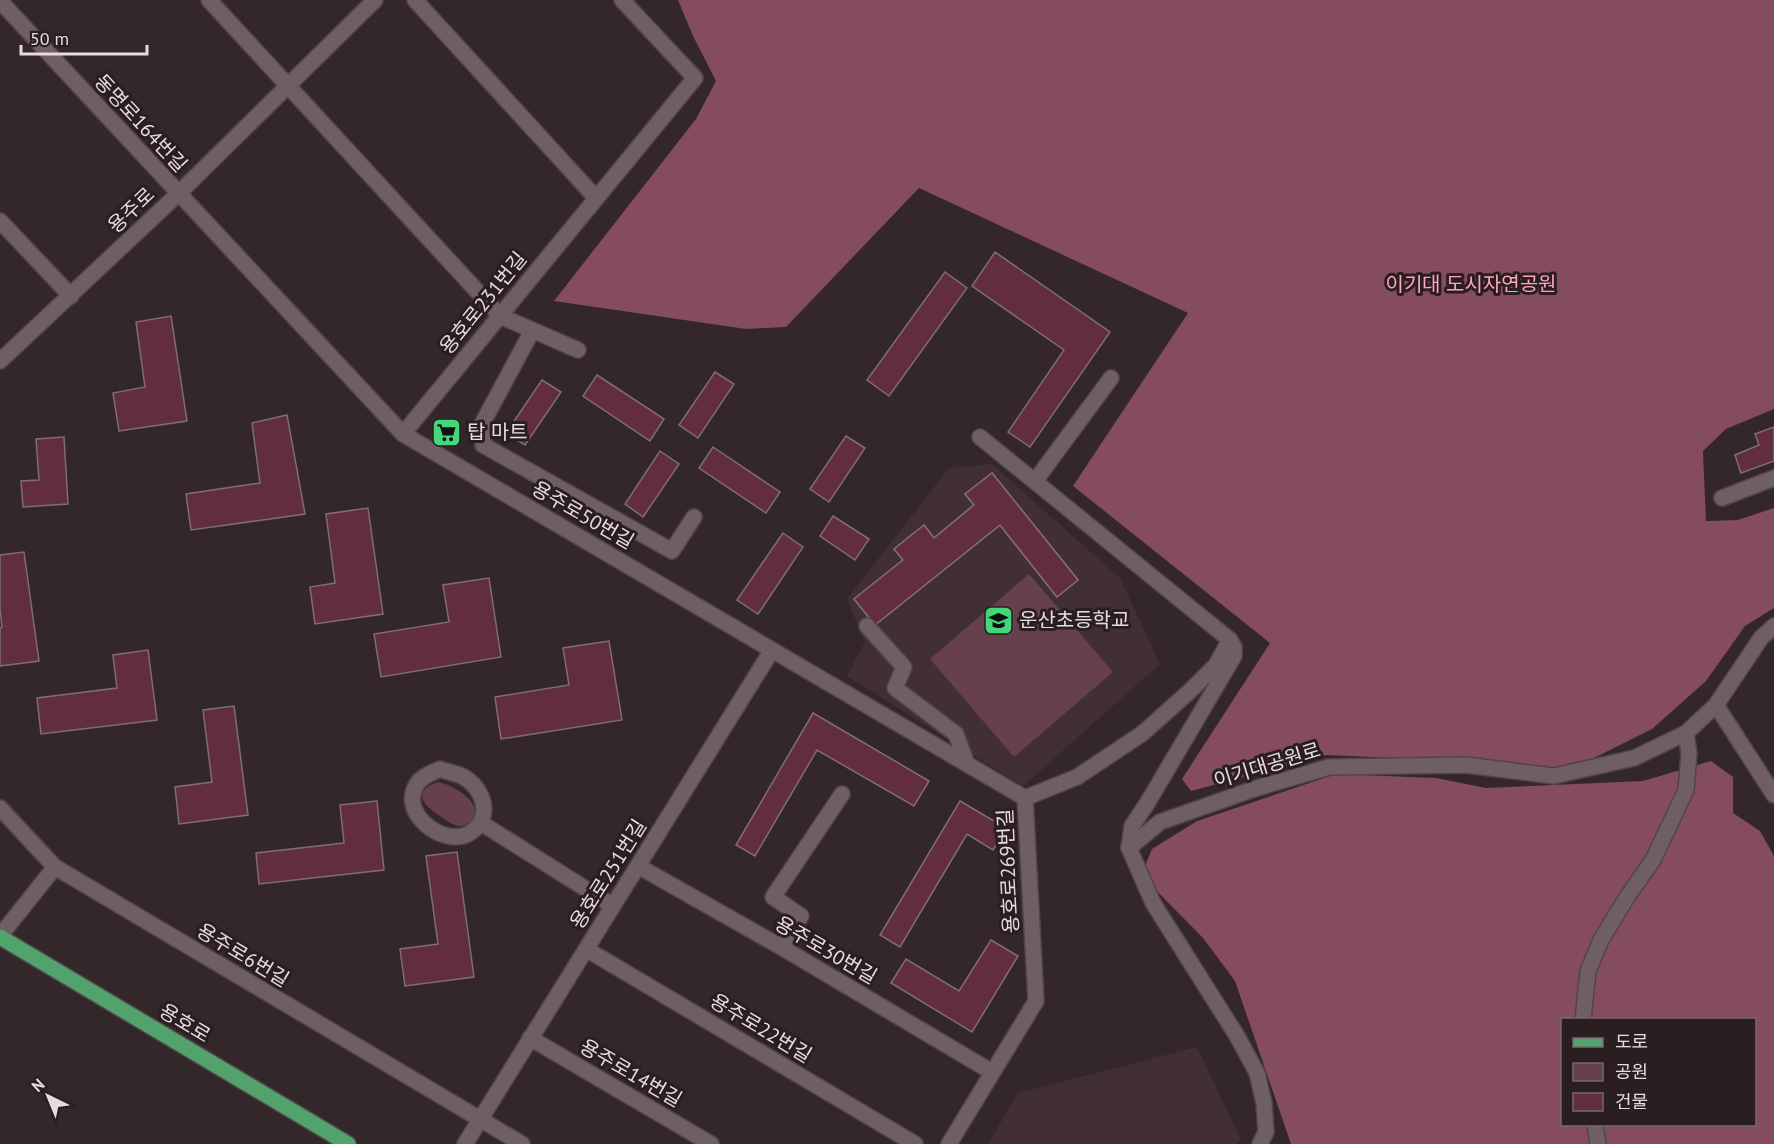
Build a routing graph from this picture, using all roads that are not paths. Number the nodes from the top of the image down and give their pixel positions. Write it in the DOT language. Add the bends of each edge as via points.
graph roads {
  1 [pos="210,0"];
  2 [pos="375,0"];
  3 [pos="416,0"];
  4 [pos="622,0"];
  5 [pos="0,1"];
  6 [pos="287,85"];
  7 [pos="178,194"];
  8 [pos="596,198"];
  9 [pos="0,222"];
  10 [pos="71,296"];
  11 [pos="500,316"];
  12 [pos="532,331"];
  13 [pos="578,350"];
  14 [pos="0,361"];
  15 [pos="1111,378"];
  16 [pos="403,434"];
  17 [pos="980,437"];
  18 [pos="1774,478"];
  19 [pos="1035,481"];
  20 [pos="1722,498"];
  21 [pos="694,517"];
  22 [pos="867,626"];
  23 [pos="1774,626"];
  24 [pos="1230,640"];
  25 [pos="772,650"];
  26 [pos="1716,705"];
  27 [pos="1686,733"];
  28 [pos="967,764"];
  29 [pos="842,794"];
  30 [pos="1774,795"];
  31 [pos="1025,798"];
  32 [pos="0,808"];
  33 [pos="481,824"];
  34 [pos="1129,848"];
  35 [pos="638,866"];
  36 [pos="55,867"];
  37 [pos="613,906"];
  38 [pos="0,936"];
  39 [pos="782,947"];
  40 [pos="586,949"];
  41 [pos="1583,1018"];
  42 [pos="530,1038"];
  43 [pos="992,1072"];
  44 [pos="480,1119"];
  45 [pos="1595,1126"];
  46 [pos="348,1144"];
  47 [pos="465,1144"];
  48 [pos="522,1144"];
  49 [pos="711,1144"];
  50 [pos="915,1144"];
  51 [pos="949,1144"];
  52 [pos="1260,1144"];
  53 [pos="1598,1144"];
  1 -- 6 [label="street"];
  2 -- 6 [label="street, 용주로"];
  3 -- 8 [label="street"];
  4 -- 8 [label="street, 용호로231번길" via="695,78"];
  5 -- 7 [label="street, 동명로164번길"];
  6 -- 7 [label="street, 용주로"];
  6 -- 11 [label="street"];
  7 -- 10 [label="street, 용주로"];
  7 -- 16 [label="street, 용주로50번길"];
  8 -- 11 [label="street, 용호로231번길"];
  9 -- 10 [label="street"];
  10 -- 14 [label="street, 용주로"];
  11 -- 12 [label="street"];
  11 -- 16 [label="street, 용호로231번길"];
  12 -- 13 [label="street"];
  12 -- 21 [label="street" via="482,424 483,445 672,551"];
  15 -- 19 [label="street"];
  16 -- 25 [label="street, 용주로50번길"];
  17 -- 19 [label="street"];
  18 -- 20 [label="street"];
  19 -- 24 [label="street"];
  22 -- 28 [label="street" via="904,667 896,688 956,734"];
  23 -- 26 [label="street, 이기대공원로" via="1761,638"];
  24 -- 31 [label="street, 용호로269번길" via="1216,665 1143,733 1077,777"];
  24 -- 34 [label="street" via="1234,656 1132,826"];
  25 -- 28 [label="street, 용주로50번길"];
  25 -- 35 [label="street, 용호로251번길"];
  26 -- 27 [label="street, 이기대공원로"];
  26 -- 30 [label="street"];
  27 -- 34 [label="street, 이기대공원로" via="1634,758 1554,776 1466,765 1329,767 1161,822"];
  27 -- 41 [label="street" via="1686,790 1653,860 1600,940 1588,971"];
  28 -- 31 [label="street, 용주로50번길"];
  29 -- 39 [label="street" via="773,897 801,916"];
  31 -- 43 [label="street, 용호로269번길" via="1036,1000"];
  32 -- 36 [label="street, 용주로6번길"];
  33 -- 33 [label="street" via="457,838 434,831 416,815 416,785 440,769 463,777 480,792 485,807"];
  33 -- 37 [label="street"];
  34 -- 52 [label="street" via="1153,903 1257,1073 1266,1132"];
  35 -- 37 [label="street, 용호로251번길"];
  35 -- 39 [label="street, 용주로30번길"];
  36 -- 38 [label="street"];
  36 -- 44 [label="street, 용주로6번길"];
  37 -- 40 [label="street, 용호로251번길"];
  38 -- 46 [label="main road, 용호로"];
  39 -- 43 [label="street, 용주로30번길"];
  40 -- 42 [label="street, 용호로251번길"];
  40 -- 50 [label="street, 용주로22번길"];
  42 -- 44 [label="street, 용호로251번길"];
  42 -- 49 [label="street, 용주로14번길"];
  43 -- 51 [label="street, 용호로269번길"];
  44 -- 47 [label="street, 용호로251번길"];
  44 -- 48 [label="street"];
  45 -- 53 [label="street"];
}
